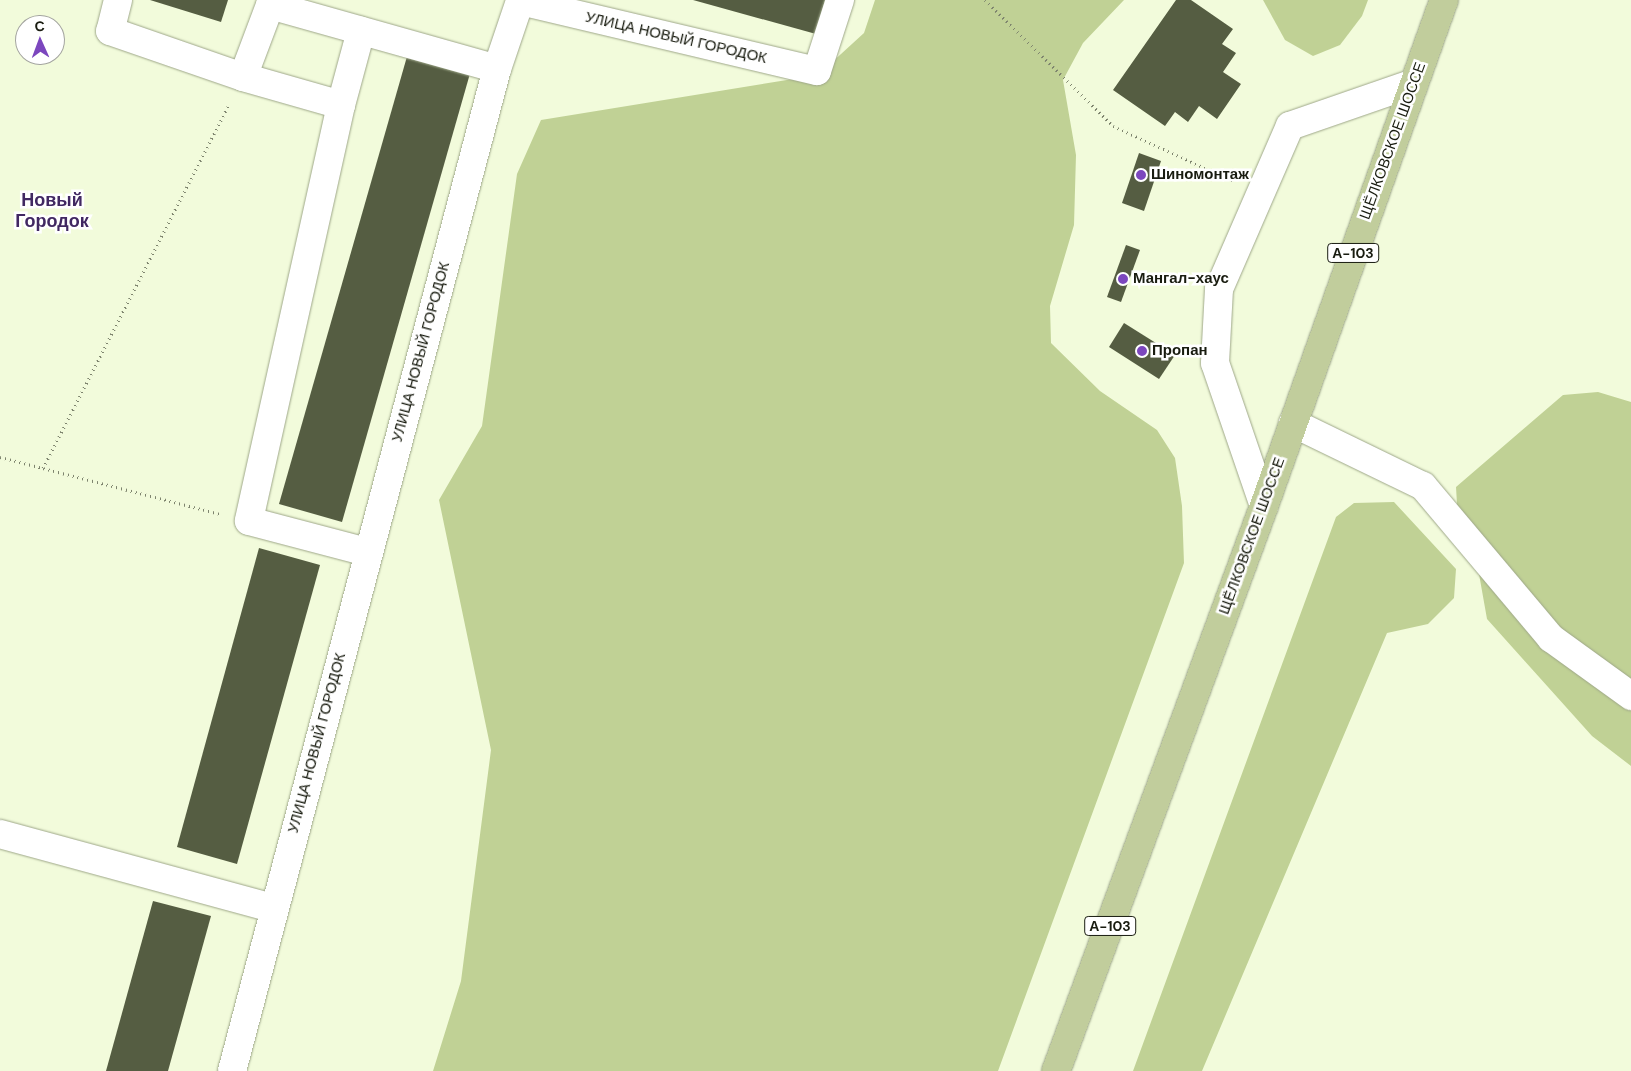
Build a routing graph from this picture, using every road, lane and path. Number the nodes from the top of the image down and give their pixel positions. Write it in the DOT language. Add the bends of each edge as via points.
graph roads {
  1 [pos="118,0"];
  2 [pos="518,0"];
  3 [pos="840,0"];
  4 [pos="985,0"];
  5 [pos="1444,0"];
  6 [pos="271,3"];
  7 [pos="360,31"];
  8 [pos="496,69"];
  9 [pos="243,77"];
  10 [pos="1414,84"];
  11 [pos="341,104"];
  12 [pos="1260,193"];
  13 [pos="1293,422"];
  14 [pos="0,457"];
  15 [pos="43,468"];
  16 [pos="1264,506"];
  17 [pos="249,521"];
  18 [pos="368,552"];
  19 [pos="1631,696"];
  20 [pos="0,834"];
  21 [pos="273,908"];
  22 [pos="232,1071"];
  23 [pos="1056,1071"];
  1 -- 9 [label="street" via="110,31"];
  2 -- 3 [label="street, УЛИЦА НОВЫЙ ГОРОДОК" via="817,70"];
  2 -- 8 [label="street, УЛИЦА НОВЫЙ ГОРОДОК"];
  4 -- 12 [label="path" via="1113,126"];
  5 -- 10 [label="main road, ЩЁЛКОВСКОЕ ШОССЕ / А-103"];
  6 -- 7 [label="street"];
  6 -- 9 [label="street"];
  7 -- 8 [label="street"];
  7 -- 11 [label="street"];
  8 -- 18 [label="street, УЛИЦА НОВЫЙ ГОРОДОК"];
  9 -- 11 [label="street"];
  9 -- 15 [label="path"];
  10 -- 12 [label="street" via="1290,126"];
  10 -- 13 [label="main road, ЩЁЛКОВСКОЕ ШОССЕ / А-103"];
  11 -- 17 [label="street"];
  12 -- 16 [label="street" via="1219,289 1215,363"];
  13 -- 16 [label="main road, ЩЁЛКОВСКОЕ ШОССЕ / А-103"];
  13 -- 19 [label="street" via="1424,486 1550,638"];
  14 -- 15 [label="path"];
  15 -- 17 [label="path"];
  16 -- 23 [label="main road, ЩЁЛКОВСКОЕ ШОССЕ / А-103"];
  17 -- 18 [label="street"];
  18 -- 21 [label="street, УЛИЦА НОВЫЙ ГОРОДОК"];
  20 -- 21 [label="street"];
  21 -- 22 [label="street, УЛИЦА НОВЫЙ ГОРОДОК"];
}
